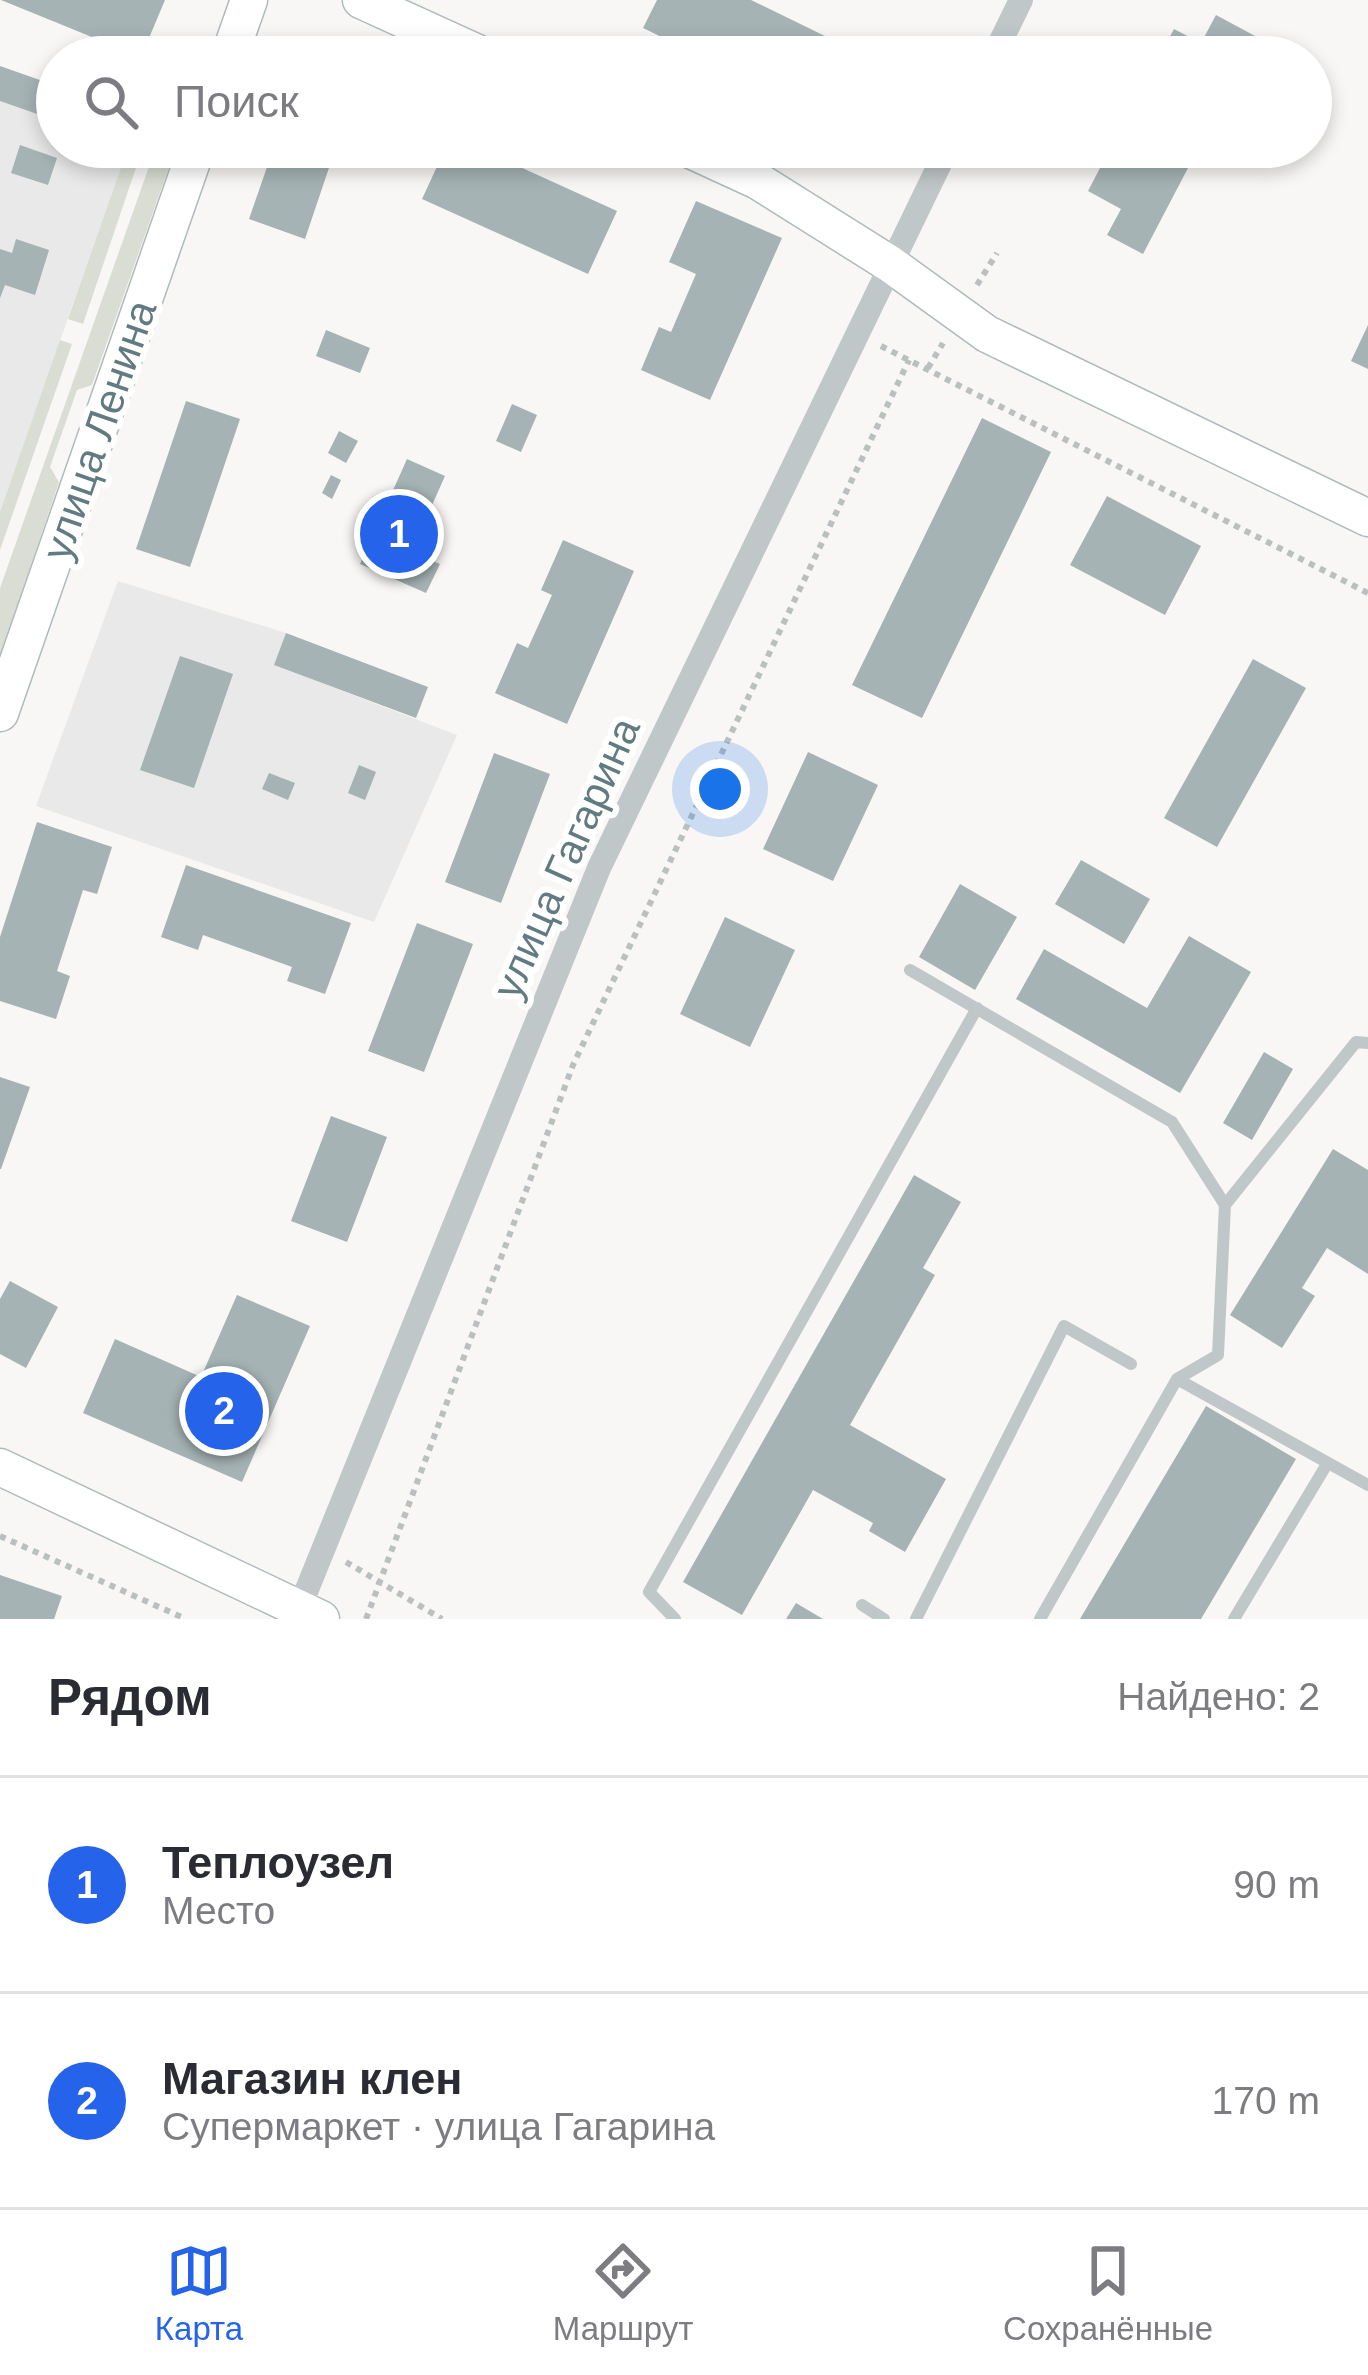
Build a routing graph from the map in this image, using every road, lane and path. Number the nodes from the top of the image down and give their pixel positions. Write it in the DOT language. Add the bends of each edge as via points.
graph roads {
  1 [pos="248,0"];
  2 [pos="361,0"];
  3 [pos="1021,0"];
  4 [pos="236,36"];
  5 [pos="440,36"];
  6 [pos="1003,36"];
  7 [pos="190,168"];
  8 [pos="730,168"];
  9 [pos="938,168"];
  10 [pos="890,264"];
  11 [pos="856,333"];
  12 [pos="909,360"];
  13 [pos="1368,518"];
  14 [pos="1368,593"];
  15 [pos="1,707"];
  16 [pos="910,970"];
  17 [pos="976,1008"];
  18 [pos="1368,1043"];
  19 [pos="1226,1204"];
  20 [pos="1131,1364"];
  21 [pos="1177,1379"];
  22 [pos="1327,1464"];
  23 [pos="0,1467"];
  24 [pos="1368,1485"];
  25 [pos="0,1537"];
  26 [pos="322,1550"];
  27 [pos="380,1580"];
  28 [pos="862,1605"];
  29 [pos="305,1615"];
  30 [pos="186,1619"];
  31 [pos="365,1619"];
  32 [pos="442,1619"];
  33 [pos="675,1619"];
  34 [pos="884,1619"];
  35 [pos="916,1619"];
  36 [pos="1040,1619"];
  37 [pos="1234,1619"];
  1 -- 4 [label="main road"];
  2 -- 5 [label="main road"];
  3 -- 6 [label="street"];
  7 -- 15 [label="main road, улица Ленина"];
  8 -- 10 [label="main road"];
  9 -- 10 [label="street, улица Гагарина"];
  10 -- 11 [label="street, улица Гагарина"];
  10 -- 13 [label="main road" via="987,334"];
  11 -- 12 [label="path"];
  11 -- 26 [label="street, улица Гагарина" via="598,868"];
  12 -- 14 [label="path"];
  12 -- 27 [label="path" via="573,1065"];
  16 -- 17 [label="lane"];
  17 -- 19 [label="lane" via="1172,1122"];
  17 -- 33 [label="lane" via="649,1592"];
  18 -- 19 [label="lane" via="1356,1042"];
  19 -- 21 [label="lane" via="1218,1354"];
  20 -- 35 [label="lane" via="1064,1326"];
  21 -- 22 [label="lane"];
  21 -- 36 [label="lane"];
  22 -- 24 [label="lane"];
  22 -- 37 [label="lane"];
  23 -- 29 [label="main road"];
  25 -- 30 [label="path"];
  26 -- 27 [label="path"];
  26 -- 29 [label="street, улица Гагарина"];
  27 -- 31 [label="path"];
  27 -- 32 [label="path"];
  28 -- 34 [label="lane"];
}
